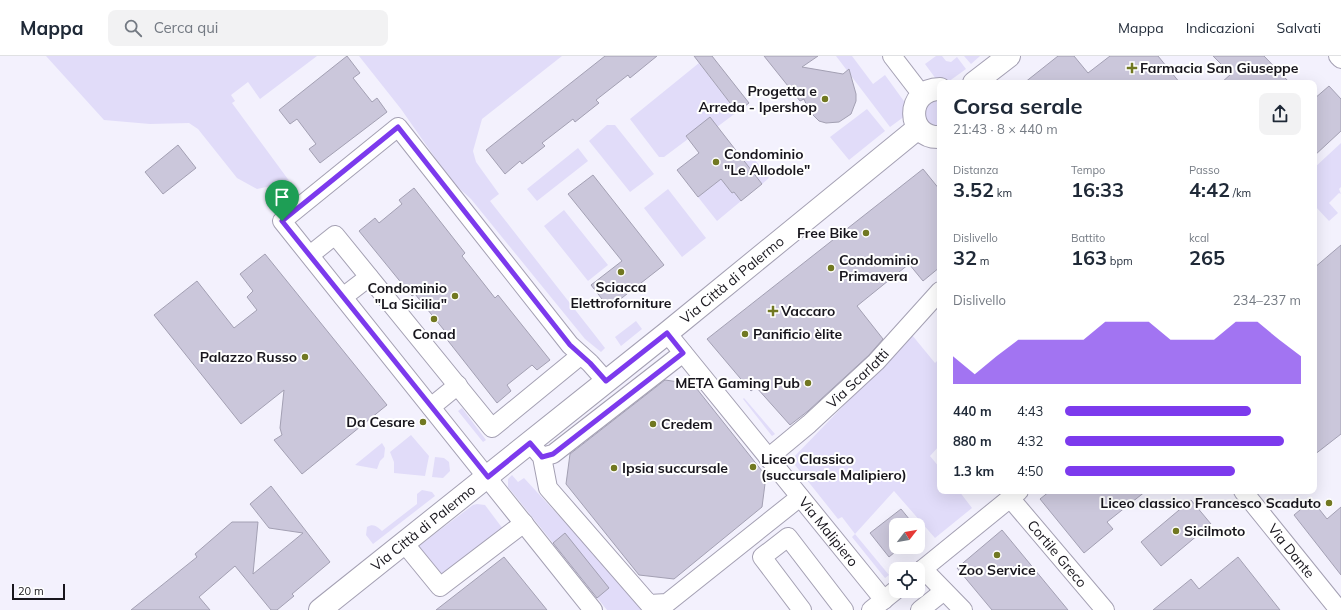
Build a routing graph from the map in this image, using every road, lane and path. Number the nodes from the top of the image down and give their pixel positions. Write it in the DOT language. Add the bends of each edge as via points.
graph roads {
  1 [pos="892,56"];
  2 [pos="1009,56"];
  3 [pos="1338,56"];
  4 [pos="1341,59"];
  5 [pos="978,80"];
  6 [pos="931,92"];
  7 [pos="918,128"];
  8 [pos="937,137"];
  9 [pos="310,255"];
  10 [pos="369,277"];
  11 [pos="937,294"];
  12 [pos="343,297"];
  13 [pos="667,333"];
  14 [pos="683,353"];
  15 [pos="581,355"];
  16 [pos="606,381"];
  17 [pos="458,386"];
  18 [pos="431,407"];
  19 [pos="536,450"];
  20 [pos="768,458"];
  21 [pos="488,477"];
  22 [pos="1014,494"];
  23 [pos="1245,494"];
  24 [pos="800,497"];
  25 [pos="524,523"];
  26 [pos="404,543"];
  27 [pos="925,567"];
  28 [pos="925,575"];
  29 [pos="944,591"];
  30 [pos="884,600"];
  31 [pos="320,610"];
  32 [pos="593,610"];
  33 [pos="802,610"];
  34 [pos="844,610"];
  35 [pos="920,610"];
  36 [pos="963,610"];
  37 [pos="1105,610"];
  38 [pos="1339,610"];
  1 -- 6 [label="street"];
  2 -- 5 [label="main road"];
  3 -- 4 [label="street"];
  6 -- 7 [label="main road" via="916,102 915,122"];
  7 -- 8 [label="main road" via="928,136"];
  7 -- 13 [label="main road, Via Città di Palermo"];
  9 -- 10 [label="street" via="335,235"];
  9 -- 12 [label="street"];
  9 -- 15 [label="street" via="282,221 398,127 565,339"];
  10 -- 12 [label="street"];
  10 -- 17 [label="street"];
  11 -- 20 [label="street, Via Scarlatti" via="876,362"];
  12 -- 18 [label="street"];
  13 -- 14 [label="street, Via Malipiero"];
  13 -- 16 [label="main road, Via Città di Palermo"];
  14 -- 19 [label="street" via="553,454"];
  14 -- 20 [label="street, Via Malipiero"];
  15 -- 16 [label="street"];
  15 -- 17 [label="street" via="492,428"];
  16 -- 19 [label="main road, Via Città di Palermo"];
  17 -- 18 [label="street"];
  18 -- 21 [label="street"];
  19 -- 21 [label="main road, Via Città di Palermo"];
  19 -- 24 [label="street" via="548,488 650,604 668,603"];
  20 -- 24 [label="street, Via Malipiero"];
  21 -- 25 [label="street"];
  21 -- 26 [label="main road, Via Città di Palermo"];
  22 -- 27 [label="street"];
  22 -- 37 [label="street, Cortile Greco"];
  23 -- 38 [label="street, Via Dante"];
  24 -- 30 [label="street, Via Malipiero"];
  25 -- 26 [label="street" via="440,587"];
  25 -- 32 [label="street"];
  26 -- 31 [label="main road, Via Città di Palermo"];
  28 -- 29 [label="street"];
  29 -- 35 [label="street"];
  29 -- 36 [label="street"];
  33 -- 34 [label="street" via="762,557 788,537"];
}
